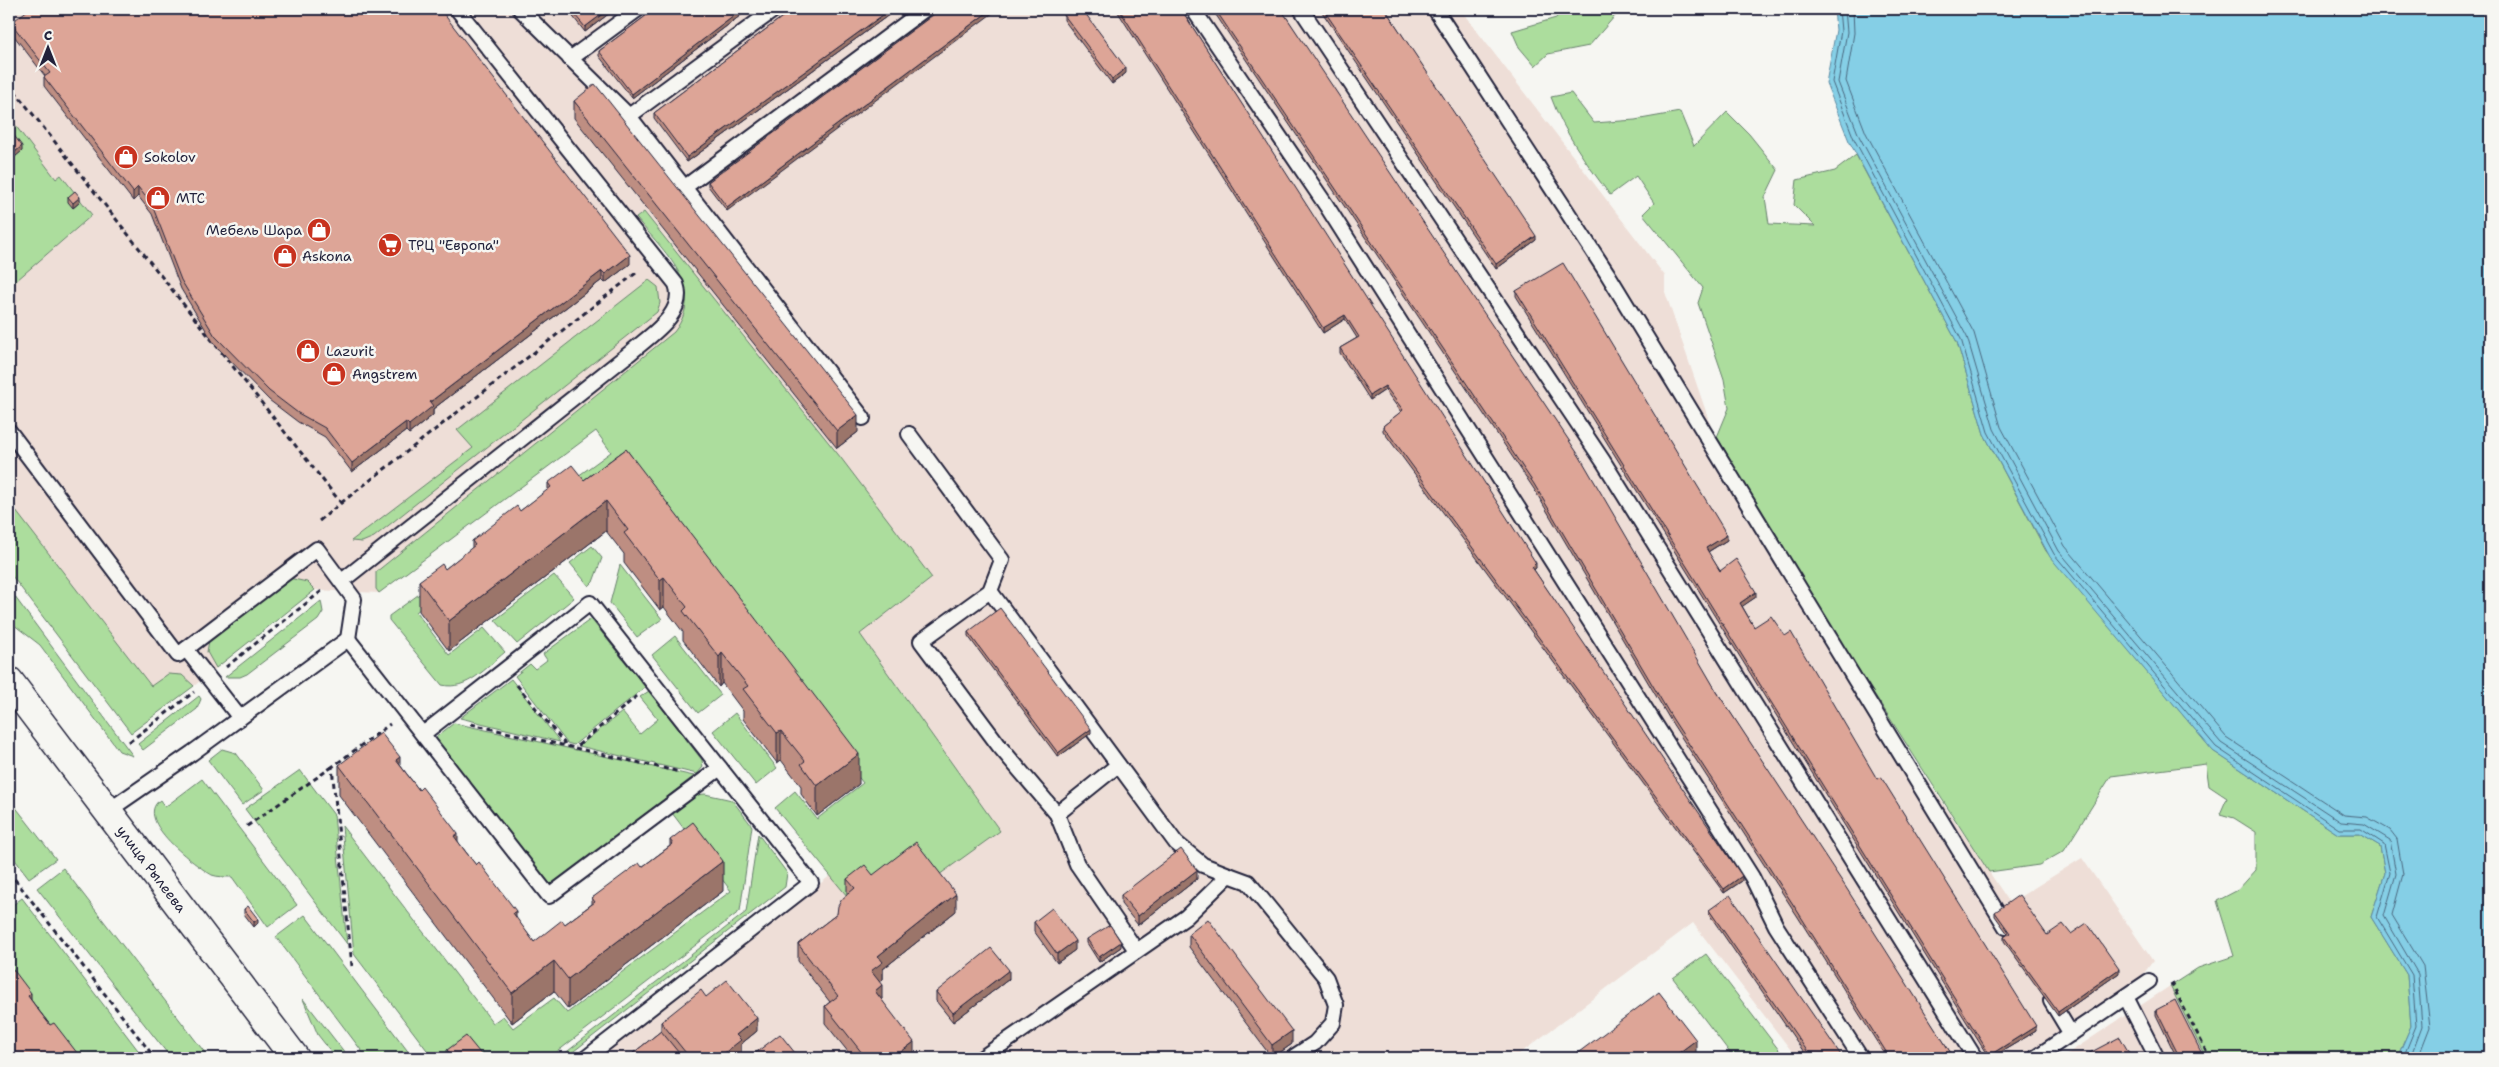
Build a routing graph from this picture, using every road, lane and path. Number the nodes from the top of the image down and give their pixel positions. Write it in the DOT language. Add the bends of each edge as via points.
graph roads {
  1 [pos="457,9"];
  2 [pos="520,9"];
  3 [pos="638,9"];
  4 [pos="775,9"];
  5 [pos="926,9"];
  6 [pos="1192,9"];
  7 [pos="1302,9"];
  8 [pos="1435,9"];
  9 [pos="570,59"];
  10 [pos="9,84"];
  11 [pos="629,116"];
  12 [pos="685,187"];
  13 [pos="636,273"];
  14 [pos="863,418"];
  15 [pos="9,432"];
  16 [pos="909,434"];
  17 [pos="340,503"];
  18 [pos="320,521"];
  19 [pos="340,579"];
  20 [pos="990,591"];
  21 [pos="348,639"];
  22 [pos="186,649"];
  23 [pos="506,671"];
  24 [pos="210,679"];
  25 [pos="9,681"];
  26 [pos="653,683"];
  27 [pos="406,712"];
  28 [pos="240,718"];
  29 [pos="444,718"];
  30 [pos="423,734"];
  31 [pos="129,742"];
  32 [pos="565,745"];
  33 [pos="575,748"];
  34 [pos="1118,766"];
  35 [pos="332,767"];
  36 [pos="720,768"];
  37 [pos="707,778"];
  38 [pos="108,811"];
  39 [pos="1057,814"];
  40 [pos="247,826"];
  41 [pos="9,872"];
  42 [pos="1229,875"];
  43 [pos="2014,941"];
  44 [pos="1136,950"];
  45 [pos="352,966"];
  46 [pos="2149,981"];
  47 [pos="2045,992"];
  48 [pos="2126,997"];
  49 [pos="2071,1034"];
  50 [pos="1295,1056"];
  51 [pos="2039,1057"];
  52 [pos="155,1058"];
  53 [pos="295,1058"];
  54 [pos="586,1058"];
  55 [pos="982,1058"];
  56 [pos="1861,1058"];
  57 [pos="1975,1058"];
  58 [pos="2157,1058"];
  59 [pos="2210,1058"];
  1 -- 19 [label="lane" via="676,284 679,300 669,318 630,353"];
  2 -- 9 [label="lane"];
  3 -- 9 [label="lane"];
  4 -- 11 [label="lane"];
  5 -- 12 [label="lane"];
  6 -- 56 [label="lane" via="1337,222 1752,877 1776,926"];
  7 -- 57 [label="lane" via="1603,461"];
  8 -- 43 [label="lane" via="1607,273"];
  9 -- 11 [label="lane"];
  10 -- 17 [label="path"];
  11 -- 12 [label="lane"];
  12 -- 14 [label="lane"];
  13 -- 17 [label="path"];
  15 -- 22 [label="lane" via="178,655"];
  16 -- 20 [label="lane" via="1002,560"];
  17 -- 18 [label="path"];
  19 -- 21 [label="lane" via="354,599"];
  19 -- 22 [label="lane" via="317,549"];
  19 -- 24 [label="path"];
  20 -- 34 [label="lane"];
  20 -- 39 [label="lane" via="921,641 1000,747"];
  21 -- 27 [label="lane"];
  21 -- 28 [label="lane"];
  22 -- 24 [label="lane"];
  23 -- 26 [label="lane" via="590,603"];
  23 -- 29 [label="lane"];
  23 -- 32 [label="path"];
  24 -- 28 [label="lane"];
  24 -- 31 [label="path"];
  25 -- 38 [label="main road, улица Рылеева"];
  26 -- 33 [label="path"];
  26 -- 36 [label="lane"];
  27 -- 30 [label="lane"];
  27 -- 35 [label="path"];
  28 -- 38 [label="lane"];
  29 -- 30 [label="lane"];
  29 -- 32 [label="path"];
  30 -- 37 [label="lane" via="549,896"];
  32 -- 33 [label="path"];
  33 -- 37 [label="path"];
  34 -- 39 [label="lane"];
  34 -- 42 [label="lane" via="1176,843 1203,865"];
  35 -- 40 [label="path"];
  35 -- 45 [label="path"];
  36 -- 37 [label="lane"];
  36 -- 54 [label="lane" via="812,883"];
  38 -- 53 [label="main road, улица Рылеева"];
  39 -- 44 [label="lane" via="1077,864"];
  41 -- 52 [label="path"];
  42 -- 44 [label="lane" via="1186,917"];
  42 -- 50 [label="lane" via="1248,882 1326,978 1336,1005 1333,1023 1315,1043"];
  44 -- 55 [label="lane"];
  46 -- 48 [label="lane"];
  46 -- 59 [label="path" via="2166,977"];
  47 -- 49 [label="lane"];
  48 -- 49 [label="lane"];
  48 -- 58 [label="lane"];
  49 -- 51 [label="lane"];
}
